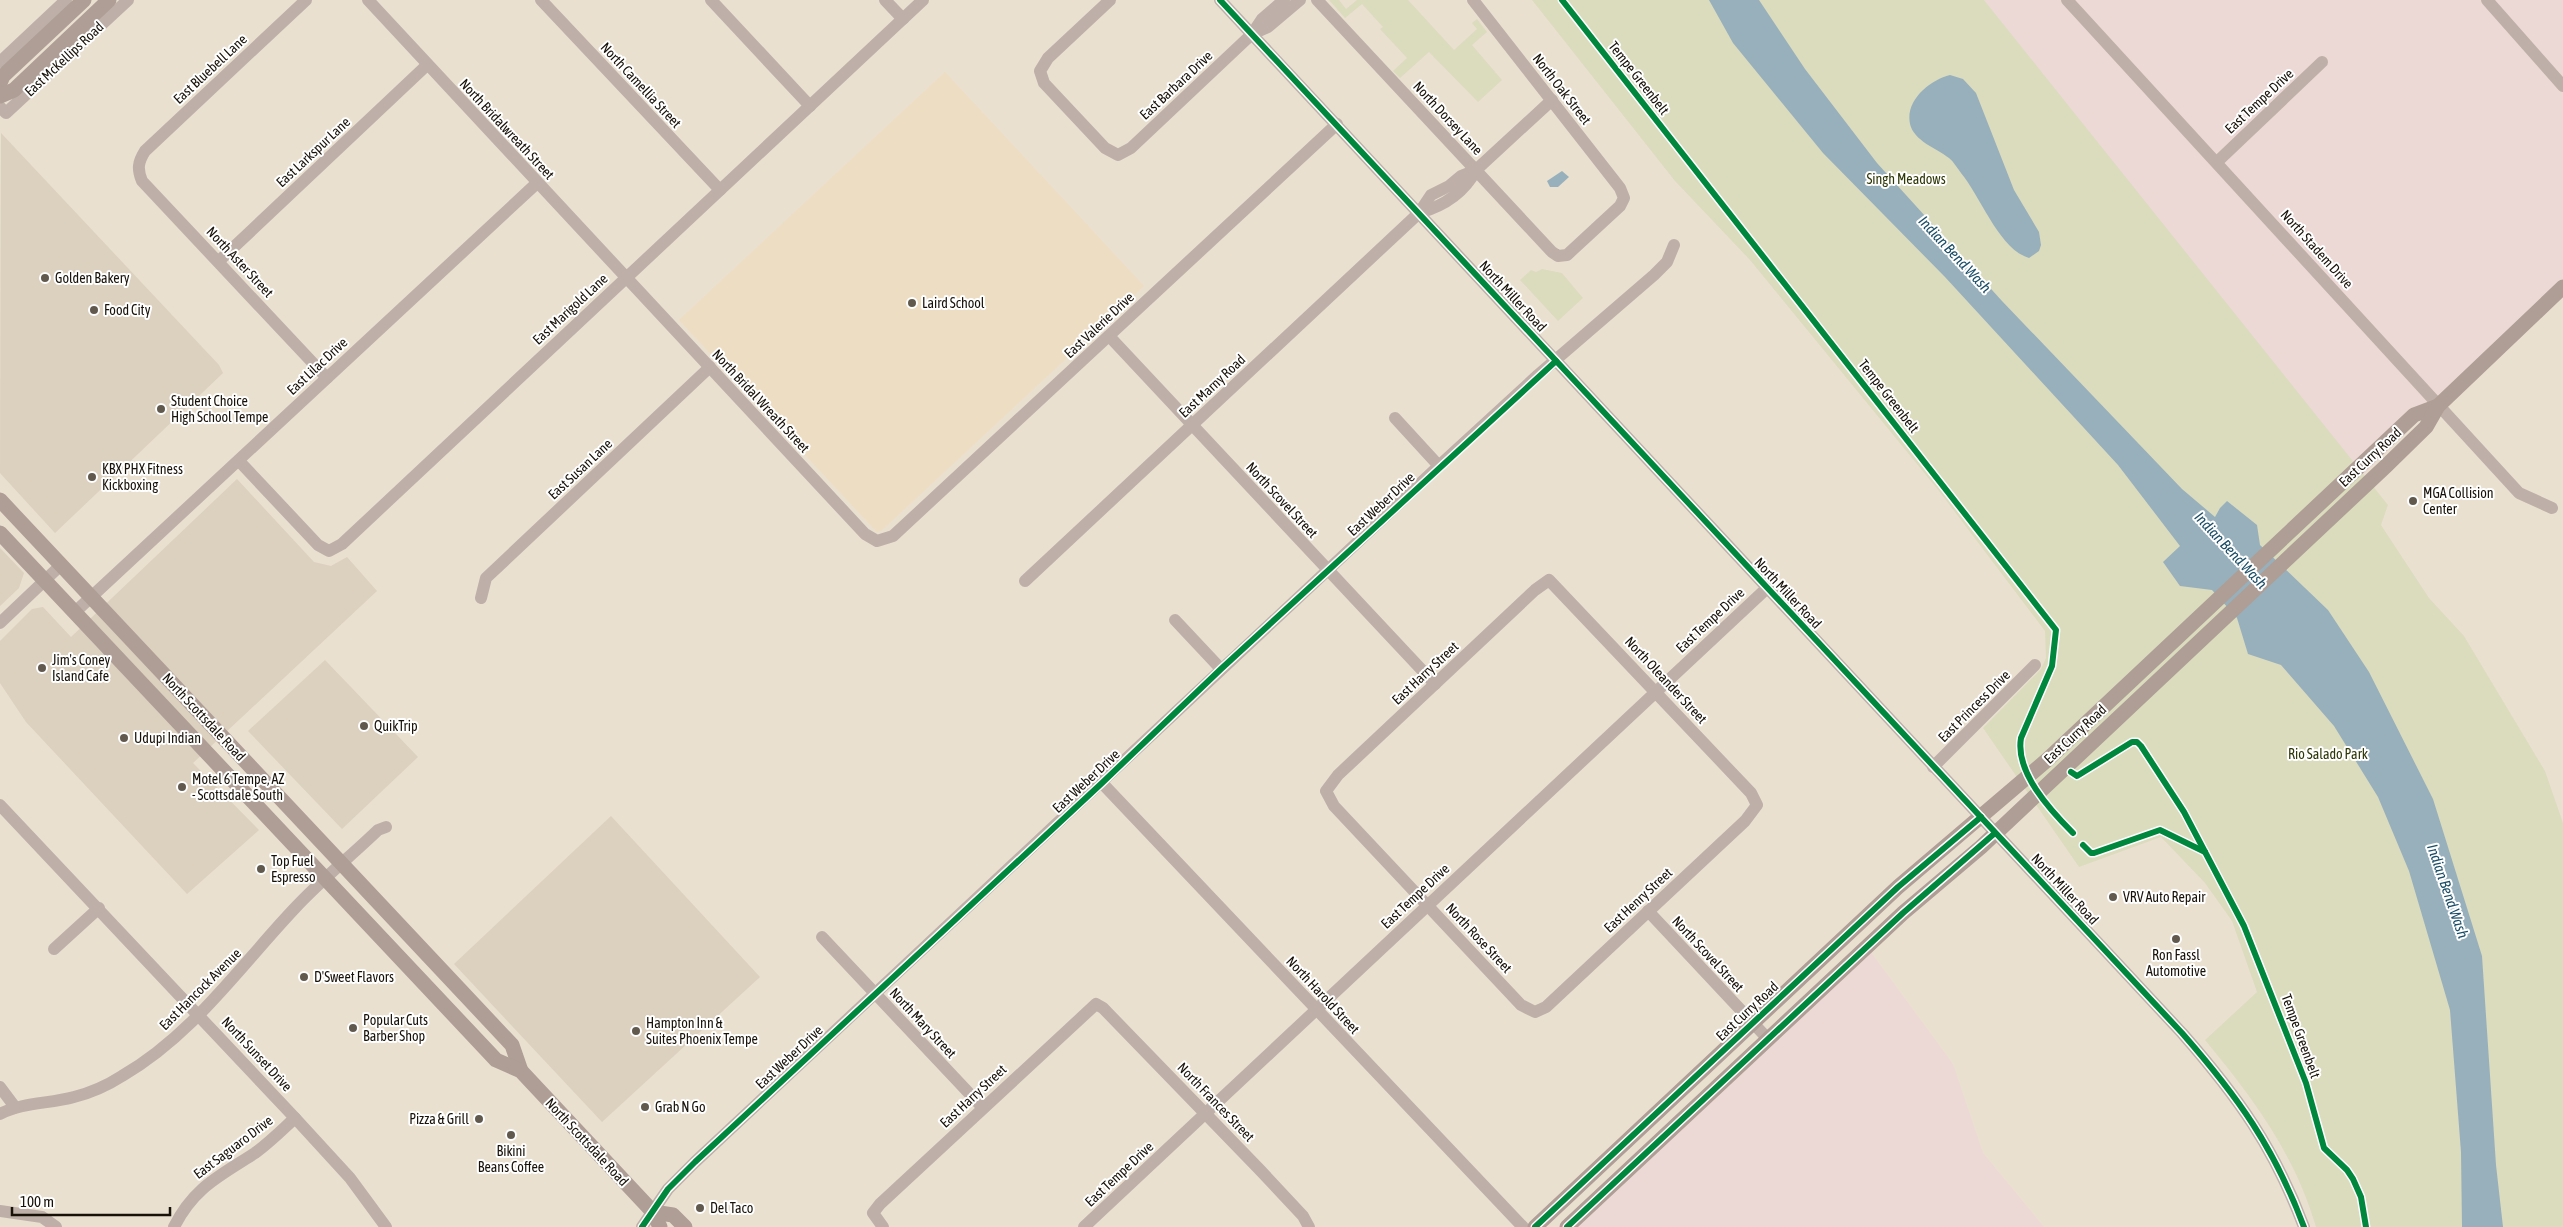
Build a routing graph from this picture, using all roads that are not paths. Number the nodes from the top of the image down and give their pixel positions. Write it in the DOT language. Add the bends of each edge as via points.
graph roads {
  1 [pos="66,0"];
  2 [pos="84,0"];
  3 [pos="108,0"];
  4 [pos="128,0"];
  5 [pos="306,0"];
  6 [pos="368,0"];
  7 [pos="541,0"];
  8 [pos="711,0"];
  9 [pos="885,0"];
  10 [pos="923,0"];
  11 [pos="1110,0"];
  12 [pos="1220,0"];
  13 [pos="1317,0"];
  14 [pos="1473,0"];
  15 [pos="2067,0"];
  16 [pos="2487,0"];
  17 [pos="1292,1"];
  18 [pos="903,19"];
  19 [pos="1252,34"];
  20 [pos="2322,62"];
  21 [pos="427,65"];
  22 [pos="1,71"];
  23 [pos="2563,86"];
  24 [pos="0,96"];
  25 [pos="1552,100"];
  26 [pos="810,106"];
  27 [pos="0,107"];
  28 [pos="1337,124"];
  29 [pos="2217,162"];
  30 [pos="139,163"];
  31 [pos="1476,170"];
  32 [pos="536,183"];
  33 [pos="720,190"];
  34 [pos="1419,213"];
  35 [pos="1674,245"];
  36 [pos="1558,256"];
  37 [pos="219,261"];
  38 [pos="626,278"];
  39 [pos="2563,287"];
  40 [pos="1109,336"];
  41 [pos="1556,361"];
  42 [pos="710,367"];
  43 [pos="326,378"];
  44 [pos="2438,406"];
  45 [pos="1395,418"];
  46 [pos="1192,425"];
  47 [pos="239,461"];
  48 [pos="1440,466"];
  49 [pos="0,500"];
  50 [pos="2552,508"];
  51 [pos="0,533"];
  52 [pos="877,541"];
  53 [pos="61,565"];
  54 [pos="1328,571"];
  55 [pos="45,580"];
  56 [pos="1549,580"];
  57 [pos="1025,581"];
  58 [pos="1766,589"];
  59 [pos="91,597"];
  60 [pos="481,598"];
  61 [pos="75,612"];
  62 [pos="1175,620"];
  63 [pos="0,624"];
  64 [pos="2035,665"];
  65 [pos="1221,669"];
  66 [pos="1435,684"];
  67 [pos="1656,692"];
  68 [pos="1933,767"];
  69 [pos="1102,783"];
  70 [pos="1326,791"];
  71 [pos="1757,804"];
  72 [pos="0,805"];
  73 [pos="1981,817"];
  74 [pos="386,827"];
  75 [pos="1995,833"];
  76 [pos="342,864"];
  77 [pos="326,879"];
  78 [pos="1427,905"];
  79 [pos="99,908"];
  80 [pos="1648,912"];
  81 [pos="822,937"];
  82 [pos="54,950"];
  83 [pos="875,994"];
  84 [pos="1096,1004"];
  85 [pos="1316,1009"];
  86 [pos="1535,1012"];
  87 [pos="199,1014"];
  88 [pos="1752,1023"];
  89 [pos="1768,1039"];
  90 [pos="521,1071"];
  91 [pos="0,1087"];
  92 [pos="16,1107"];
  93 [pos="983,1108"];
  94 [pos="1206,1113"];
  95 [pos="0,1114"];
  96 [pos="295,1118"];
  97 [pos="0,1211"];
  98 [pos="653,1212"];
  99 [pos="1310,1226"];
  100 [pos="56,1227"];
  101 [pos="174,1227"];
  102 [pos="386,1227"];
  103 [pos="642,1227"];
  104 [pos="660,1227"];
  105 [pos="684,1227"];
  106 [pos="883,1227"];
  107 [pos="1084,1227"];
  108 [pos="1524,1227"];
  109 [pos="1535,1227"];
  110 [pos="1567,1227"];
  111 [pos="2304,1227"];
  1 -- 22 [label="street"];
  2 -- 22 [label="main road"];
  3 -- 24 [label="main road, East McKellips Road" via="14,90"];
  4 -- 27 [label="street, East McKellips Road" via="6,113"];
  5 -- 30 [label="street, East Bluebell Lane" via="145,151"];
  6 -- 21 [label="street, North Bridalwreath Street"];
  7 -- 33 [label="street, North Camellia Street"];
  8 -- 26 [label="street"];
  9 -- 18 [label="street"];
  10 -- 18 [label="street, East Marigold Lane"];
  11 -- 19 [label="street, East Barbara Drive" via="1048,58 1040,71 1044,83 1105,148 1118,155 1131,148"];
  12 -- 19 [label="street, North Miller Road"];
  13 -- 31 [label="street, North Dorsey Lane"];
  14 -- 25 [label="street, North Oak Street"];
  15 -- 29 [label="street, North Stadem Drive"];
  16 -- 23 [label="street"];
  17 -- 19 [label="street, East Barbara Drive" via="1262,19"];
  18 -- 26 [label="street, East Marigold Lane"];
  19 -- 28 [label="street, North Miller Road"];
  20 -- 29 [label="street, East Tempe Drive"];
  21 -- 32 [label="street, North Bridalwreath Street"];
  21 -- 37 [label="street, East Larkspur Lane"];
  25 -- 31 [label="street, East Marny Road"];
  25 -- 36 [label="street, North Oak Street" via="1620,188 1624,198 1620,206 1567,255"];
  26 -- 33 [label="street, East Marigold Lane"];
  28 -- 34 [label="street, North Miller Road"];
  28 -- 40 [label="street, East Valerie Drive"];
  29 -- 44 [label="street, North Stadem Drive"];
  30 -- 37 [label="street, North Aster Street" via="138,172 142,180"];
  31 -- 34 [label="street, East Marny Road" via="1461,176 1453,190 1431,195"];
  31 -- 36 [label="street, North Dorsey Lane"];
  32 -- 38 [label="street, North Bridalwreath Street"];
  32 -- 43 [label="street, East Lilac Drive"];
  33 -- 38 [label="street, East Marigold Lane"];
  34 -- 41 [label="street, North Miller Road"];
  34 -- 46 [label="street, East Marny Road"];
  35 -- 41 [label="street, East Weber Drive" via="1667,262"];
  37 -- 43 [label="street, North Aster Street"];
  38 -- 42 [label="street, North Bridal Wreath Street"];
  38 -- 47 [label="street, East Marigold Lane" via="342,544 329,551 318,545"];
  39 -- 44 [label="main road, East Curry Road"];
  40 -- 46 [label="street, North Scovel Street"];
  40 -- 52 [label="street, East Valerie Drive" via="893,536"];
  41 -- 48 [label="street, East Weber Drive"];
  41 -- 58 [label="street, North Miller Road"];
  42 -- 52 [label="street, North Bridal Wreath Street" via="865,534"];
  42 -- 60 [label="street, East Susan Lane" via="486,578"];
  43 -- 47 [label="street, East Lilac Drive"];
  44 -- 50 [label="street, North Stadem Drive" via="2519,493"];
  44 -- 73 [label="main road, East Curry Road" via="2414,415 2047,760"];
  44 -- 75 [label="main road, East Curry Road" via="2426,427"];
  45 -- 48 [label="street"];
  46 -- 54 [label="street, North Scovel Street"];
  46 -- 57 [label="street, East Marny Road"];
  47 -- 59 [label="street, East Lilac Drive"];
  48 -- 54 [label="street, East Weber Drive"];
  49 -- 53 [label="main road, North Scottsdale Road"];
  51 -- 55 [label="main road, North Scottsdale Road"];
  53 -- 55 [label="street"];
  53 -- 59 [label="main road, North Scottsdale Road"];
  54 -- 65 [label="street, East Weber Drive"];
  54 -- 66 [label="street, North Scovel Street"];
  55 -- 61 [label="main road, North Scottsdale Road"];
  55 -- 63 [label="street"];
  56 -- 66 [label="street, East Harry Street"];
  56 -- 67 [label="street, North Oleander Street"];
  58 -- 67 [label="street, East Tempe Drive"];
  58 -- 68 [label="street, North Miller Road"];
  59 -- 61 [label="street, East Lilac Drive"];
  59 -- 76 [label="main road, North Scottsdale Road"];
  61 -- 77 [label="main road, North Scottsdale Road"];
  62 -- 65 [label="street"];
  64 -- 68 [label="street, East Princess Drive"];
  65 -- 69 [label="street, East Weber Drive"];
  66 -- 70 [label="street, East Harry Street" via="1338,775"];
  67 -- 71 [label="street, North Oleander Street" via="1751,793"];
  67 -- 78 [label="street, East Tempe Drive"];
  68 -- 73 [label="street, North Miller Road"];
  69 -- 83 [label="street, East Weber Drive"];
  69 -- 85 [label="street, North Harold Street"];
  70 -- 78 [label="street, North Rose Street" via="1334,806"];
  71 -- 80 [label="street, East Henry Street" via="1745,821"];
  72 -- 79 [label="street, North Sunset Drive"];
  73 -- 75 [label="street, North Miller Road"];
  73 -- 88 [label="main road, East Curry Road" via="1898,887"];
  74 -- 76 [label="street, East Hancock Avenue" via="378,830"];
  75 -- 89 [label="main road, East Curry Road" via="1903,913"];
  75 -- 111 [label="street, North Miller Road" via="2222,1078 2270,1149 2290,1188"];
  76 -- 77 [label="street, East Hancock Avenue"];
  76 -- 90 [label="main road, North Scottsdale Road" via="512,1045"];
  77 -- 87 [label="street, East Hancock Avenue" via="296,907"];
  77 -- 90 [label="main road, North Scottsdale Road" via="496,1060"];
  78 -- 85 [label="street, East Tempe Drive"];
  78 -- 86 [label="street, North Rose Street" via="1521,1005"];
  79 -- 82 [label="street"];
  79 -- 87 [label="street, North Sunset Drive"];
  80 -- 86 [label="street, East Henry Street" via="1546,1007"];
  80 -- 88 [label="street, North Scovel Street"];
  81 -- 83 [label="street, North Mary Street"];
  83 -- 93 [label="street, North Mary Street"];
  83 -- 98 [label="street, East Weber Drive" via="695,1162 668,1189"];
  84 -- 93 [label="street, East Harry Street"];
  84 -- 94 [label="street, North Frances Street"];
  85 -- 94 [label="street, East Tempe Drive"];
  85 -- 108 [label="street, North Harold Street"];
  87 -- 92 [label="street, East Hancock Avenue" via="150,1058 121,1077 74,1097"];
  87 -- 96 [label="street, North Sunset Drive"];
  88 -- 89 [label="street, North Scovel Street"];
  88 -- 109 [label="main road, East Curry Road"];
  89 -- 110 [label="main road, East Curry Road"];
  90 -- 98 [label="main road, North Scottsdale Road"];
  91 -- 92 [label="street"];
  92 -- 95 [label="street, East Hancock Avenue"];
  93 -- 106 [label="street, East Harry Street" via="873,1213"];
  94 -- 99 [label="street, North Frances Street"];
  94 -- 107 [label="street, East Tempe Drive"];
  96 -- 101 [label="street, East Saguaro Drive" via="255,1153 207,1183 181,1212"];
  96 -- 102 [label="street, North Sunset Drive" via="350,1178"];
  97 -- 100 [label="street" via="42,1217"];
  98 -- 103 [label="street, East Weber Drive"];
  98 -- 104 [label="main road, North Scottsdale Road"];
  98 -- 105 [label="main road, North Scottsdale Road" via="673,1216"];
}
